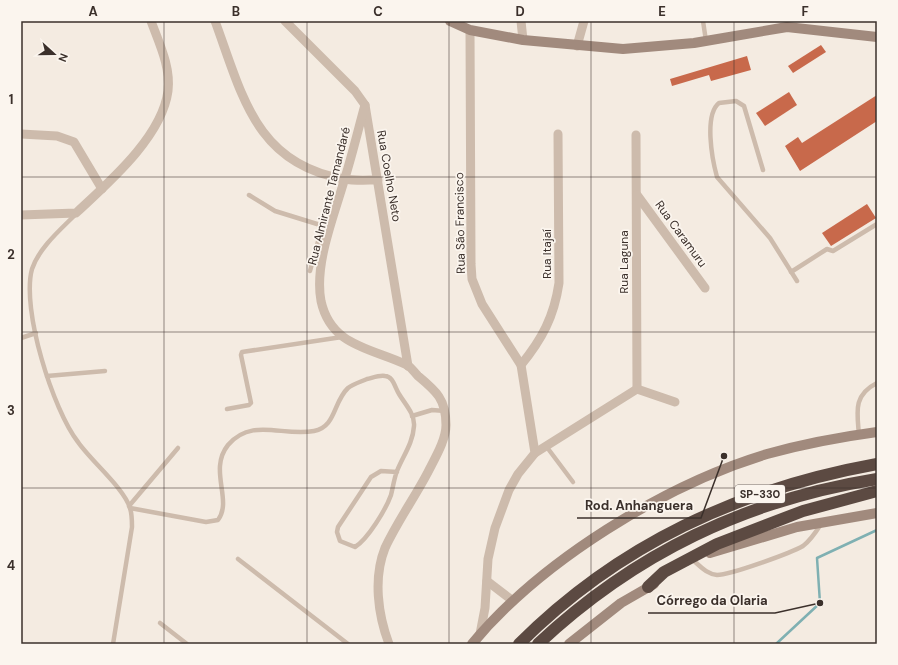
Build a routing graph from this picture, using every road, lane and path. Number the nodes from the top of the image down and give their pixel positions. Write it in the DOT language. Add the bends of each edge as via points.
graph roads {
  1 [pos="151,21"];
  2 [pos="215,21"];
  3 [pos="285,21"];
  4 [pos="450,21"];
  5 [pos="521,21"];
  6 [pos="584,21"];
  7 [pos="703,21"];
  8 [pos="788,24"];
  9 [pos="470,30"];
  10 [pos="877,37"];
  11 [pos="524,40"];
  12 [pos="706,41"];
  13 [pos="578,46"];
  14 [pos="365,105"];
  15 [pos="21,134"];
  16 [pos="558,134"];
  17 [pos="636,135"];
  18 [pos="762,170"];
  19 [pos="345,179"];
  20 [pos="378,180"];
  21 [pos="102,189"];
  22 [pos="249,195"];
  23 [pos="637,195"];
  24 [pos="76,213"];
  25 [pos="21,215"];
  26 [pos="653,217"];
  27 [pos="636,220"];
  28 [pos="877,224"];
  29 [pos="330,228"];
  30 [pos="310,271"];
  31 [pos="791,272"];
  32 [pos="797,281"];
  33 [pos="705,288"];
  34 [pos="36,332"];
  35 [pos="342,337"];
  36 [pos="21,338"];
  37 [pos="521,365"];
  38 [pos="408,366"];
  39 [pos="105,370"];
  40 [pos="47,376"];
  41 [pos="877,383"];
  42 [pos="637,389"];
  43 [pos="675,402"];
  44 [pos="227,409"];
  45 [pos="445,411"];
  46 [pos="412,416"];
  47 [pos="877,432"];
  48 [pos="859,435"];
  49 [pos="546,446"];
  50 [pos="178,448"];
  51 [pos="535,453"];
  52 [pos="877,464"];
  53 [pos="397,472"];
  54 [pos="877,479"];
  55 [pos="573,482"];
  56 [pos="877,491"];
  57 [pos="130,507"];
  58 [pos="877,513"];
  59 [pos="823,521"];
  60 [pos="238,559"];
  61 [pos="694,561"];
  62 [pos="487,581"];
  63 [pos="648,587"];
  64 [pos="514,601"];
  65 [pos="160,623"];
  66 [pos="480,634"];
  67 [pos="113,644"];
  68 [pos="187,644"];
  69 [pos="348,644"];
  70 [pos="389,644"];
  71 [pos="472,644"];
  72 [pos="519,644"];
  73 [pos="538,644"];
  74 [pos="569,644"];
  1 -- 21 [label="street" via="166,60 168,90 165,107 156,126 141,146"];
  2 -- 19 [label="street" via="243,100 268,140 305,168"];
  3 -- 14 [label="street, Rua Coelho Neto" via="355,91"];
  4 -- 9 [label="main road"];
  5 -- 11 [label="street"];
  6 -- 13 [label="street"];
  7 -- 12 [label="lane"];
  8 -- 10 [label="main road"];
  8 -- 12 [label="main road"];
  9 -- 11 [label="main road"];
  9 -- 37 [label="street, Rua São Francisco" via="472,279 482,304"];
  11 -- 13 [label="main road"];
  12 -- 13 [label="main road" via="641,49"];
  14 -- 19 [label="street, Rua Almirante Tamandaré"];
  14 -- 20 [label="street, Rua Coelho Neto"];
  15 -- 21 [label="street" via="57,136 74,142"];
  16 -- 37 [label="street, Rua Itajaí" via="557,301 545,330"];
  17 -- 23 [label="street, Rua Laguna"];
  18 -- 31 [label="lane" via="744,106 736,101 719,103 712,111 710,125 717,176 770,238"];
  19 -- 20 [label="street"];
  19 -- 29 [label="street, Rua Almirante Tamandaré"];
  20 -- 38 [label="street, Rua Coelho Neto"];
  21 -- 24 [label="street"];
  22 -- 29 [label="lane" via="275,211"];
  23 -- 26 [label="street, Rua Caramuru"];
  23 -- 27 [label="street, Rua Laguna"];
  24 -- 25 [label="street"];
  24 -- 34 [label="lane" via="55,235 32,269 31,298"];
  26 -- 27 [label="street"];
  26 -- 33 [label="street, Rua Caramuru"];
  27 -- 42 [label="street, Rua Laguna"];
  28 -- 31 [label="lane" via="833,251 827,249"];
  29 -- 30 [label="lane" via="320,234"];
  29 -- 35 [label="street, Rua Almirante Tamandaré" via="320,278 321,295 328,319"];
  31 -- 32 [label="lane"];
  34 -- 36 [label="lane"];
  34 -- 40 [label="lane"];
  35 -- 38 [label="street, Rua Almirante Tamandaré" via="373,353"];
  35 -- 44 [label="lane" via="242,352 251,403"];
  37 -- 51 [label="street, Rua São Francisco"];
  38 -- 45 [label="street, Rua Almirante Tamandaré" via="442,399"];
  39 -- 40 [label="lane"];
  40 -- 57 [label="lane" via="65,422 77,442 110,479"];
  41 -- 48 [label="lane" via="864,392 859,400"];
  42 -- 43 [label="street"];
  42 -- 49 [label="street"];
  45 -- 46 [label="lane" via="432,410"];
  45 -- 70 [label="street, Rua Almirante Tamandaré" via="446,427 442,442 417,492 392,533 380,567 380,609"];
  46 -- 53 [label="lane" via="412,437"];
  46 -- 57 [label="lane" via="388,376 361,381 348,388 330,421 320,430 249,430 227,446 219,462 223,511 218,520 206,522"];
  47 -- 48 [label="main road"];
  48 -- 64 [label="main road" via="766,454 658,500 603,532 566,558"];
  49 -- 51 [label="street"];
  49 -- 55 [label="lane"];
  50 -- 57 [label="lane"];
  51 -- 62 [label="street" via="518,474 501,509 488,558"];
  52 -- 72 [label="highway, SP-330" via="836,471 749,497 682,527 595,579 558,608"];
  53 -- 53 [label="lane" via="381,471 371,477 338,527 340,541 355,547 359,545 388,503"];
  54 -- 73 [label="highway, SP-330" via="784,499 718,524 658,554 608,587"];
  56 -- 63 [label="highway" via="803,511 717,544 664,572"];
  57 -- 67 [label="lane" via="132,526"];
  58 -- 59 [label="main road"];
  59 -- 61 [label="main road" via="720,549"];
  59 -- 61 [label="lane" via="802,546 724,574 710,573"];
  60 -- 69 [label="lane"];
  61 -- 63 [label="main road"];
  62 -- 64 [label="street"];
  62 -- 66 [label="street"];
  63 -- 74 [label="main road" via="621,604"];
  64 -- 66 [label="main road"];
  65 -- 68 [label="lane"];
  66 -- 71 [label="main road"];
}
